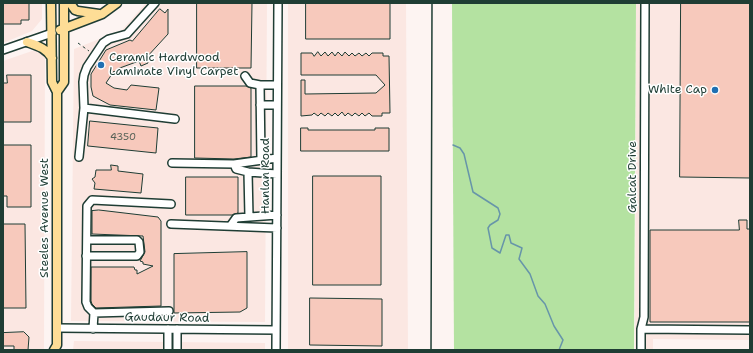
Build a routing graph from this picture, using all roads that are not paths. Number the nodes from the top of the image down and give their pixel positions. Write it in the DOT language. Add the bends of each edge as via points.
graph roads {
  1 [pos="51,3"];
  2 [pos="64,3"];
  3 [pos="70,3"];
  4 [pos="117,3"];
  5 [pos="155,3"];
  6 [pos="278,3"];
  7 [pos="645,3"];
  8 [pos="102,14"];
  9 [pos="64,29"];
  10 [pos="52,33"];
  11 [pos="27,42"];
  12 [pos="3,50"];
  13 [pos="52,58"];
  14 [pos="245,76"];
  15 [pos="260,85"];
  16 [pos="277,85"];
  17 [pos="57,92"];
  18 [pos="260,105"];
  19 [pos="277,105"];
  20 [pos="84,108"];
  21 [pos="175,119"];
  22 [pos="79,157"];
  23 [pos="277,158"];
  24 [pos="261,160"];
  25 [pos="172,163"];
  26 [pos="234,164"];
  27 [pos="248,172"];
  28 [pos="277,174"];
  29 [pos="171,204"];
  30 [pos="277,215"];
  31 [pos="249,217"];
  32 [pos="171,224"];
  33 [pos="231,225"];
  34 [pos="276,228"];
  35 [pos="86,240"];
  36 [pos="86,256"];
  37 [pos="169,311"];
  38 [pos="94,312"];
  39 [pos="57,328"];
  40 [pos="93,329"];
  41 [pos="168,329"];
  42 [pos="641,329"];
  43 [pos="177,330"];
  44 [pos="276,330"];
  45 [pos="750,330"];
  46 [pos="58,348"];
  47 [pos="168,350"];
  48 [pos="177,350"];
  49 [pos="276,350"];
  50 [pos="641,350"];
  1 -- 10 [label="main road, Steeles Avenue West"];
  2 -- 9 [label="main road, Steeles Avenue West"];
  3 -- 8 [label="main road" via="74,10"];
  4 -- 8 [label="main road"];
  5 -- 20 [label="street" via="127,34 103,43 84,75"];
  6 -- 16 [label="street, Hanlan Road"];
  7 -- 42 [label="street, Galcat Drive" via="644,317"];
  8 -- 9 [label="main road"];
  9 -- 10 [label="main road"];
  9 -- 17 [label="main road, Steeles Avenue West" via="64,82"];
  10 -- 11 [label="street"];
  10 -- 13 [label="main road, Steeles Avenue West"];
  11 -- 12 [label="street"];
  11 -- 13 [label="main road" via="42,47"];
  13 -- 17 [label="main road, Steeles Avenue West" via="52,82"];
  14 -- 15 [label="street" via="250,84"];
  15 -- 16 [label="street"];
  15 -- 18 [label="street"];
  16 -- 19 [label="street, Hanlan Road"];
  17 -- 39 [label="main road, Steeles Avenue West"];
  18 -- 19 [label="street"];
  18 -- 24 [label="street"];
  19 -- 23 [label="street, Hanlan Road"];
  20 -- 21 [label="street"];
  20 -- 22 [label="street"];
  23 -- 24 [label="street"];
  23 -- 28 [label="street, Hanlan Road"];
  24 -- 26 [label="street"];
  25 -- 26 [label="street"];
  26 -- 27 [label="street" via="236,170"];
  27 -- 28 [label="street"];
  27 -- 31 [label="street"];
  28 -- 30 [label="street, Hanlan Road"];
  29 -- 35 [label="street" via="92,200 87,206"];
  30 -- 31 [label="street"];
  30 -- 34 [label="street, Hanlan Road"];
  31 -- 33 [label="street" via="236,218"];
  32 -- 33 [label="street"];
  33 -- 34 [label="street"];
  34 -- 44 [label="street, Hanlan Road"];
  35 -- 36 [label="street"];
  35 -- 36 [label="street" via="137,240 140,252 137,256"];
  36 -- 38 [label="street" via="86,302"];
  37 -- 38 [label="street"];
  38 -- 40 [label="street"];
  39 -- 40 [label="street, Gaudaur Road"];
  39 -- 46 [label="main road, Steeles Avenue West"];
  40 -- 41 [label="street, Gaudaur Road"];
  41 -- 43 [label="street, Gaudaur Road"];
  41 -- 47 [label="street"];
  42 -- 45 [label="street"];
  42 -- 50 [label="street, Galcat Drive"];
  43 -- 44 [label="street, Gaudaur Road"];
  43 -- 48 [label="street"];
  44 -- 49 [label="street, Hanlan Road"];
}
